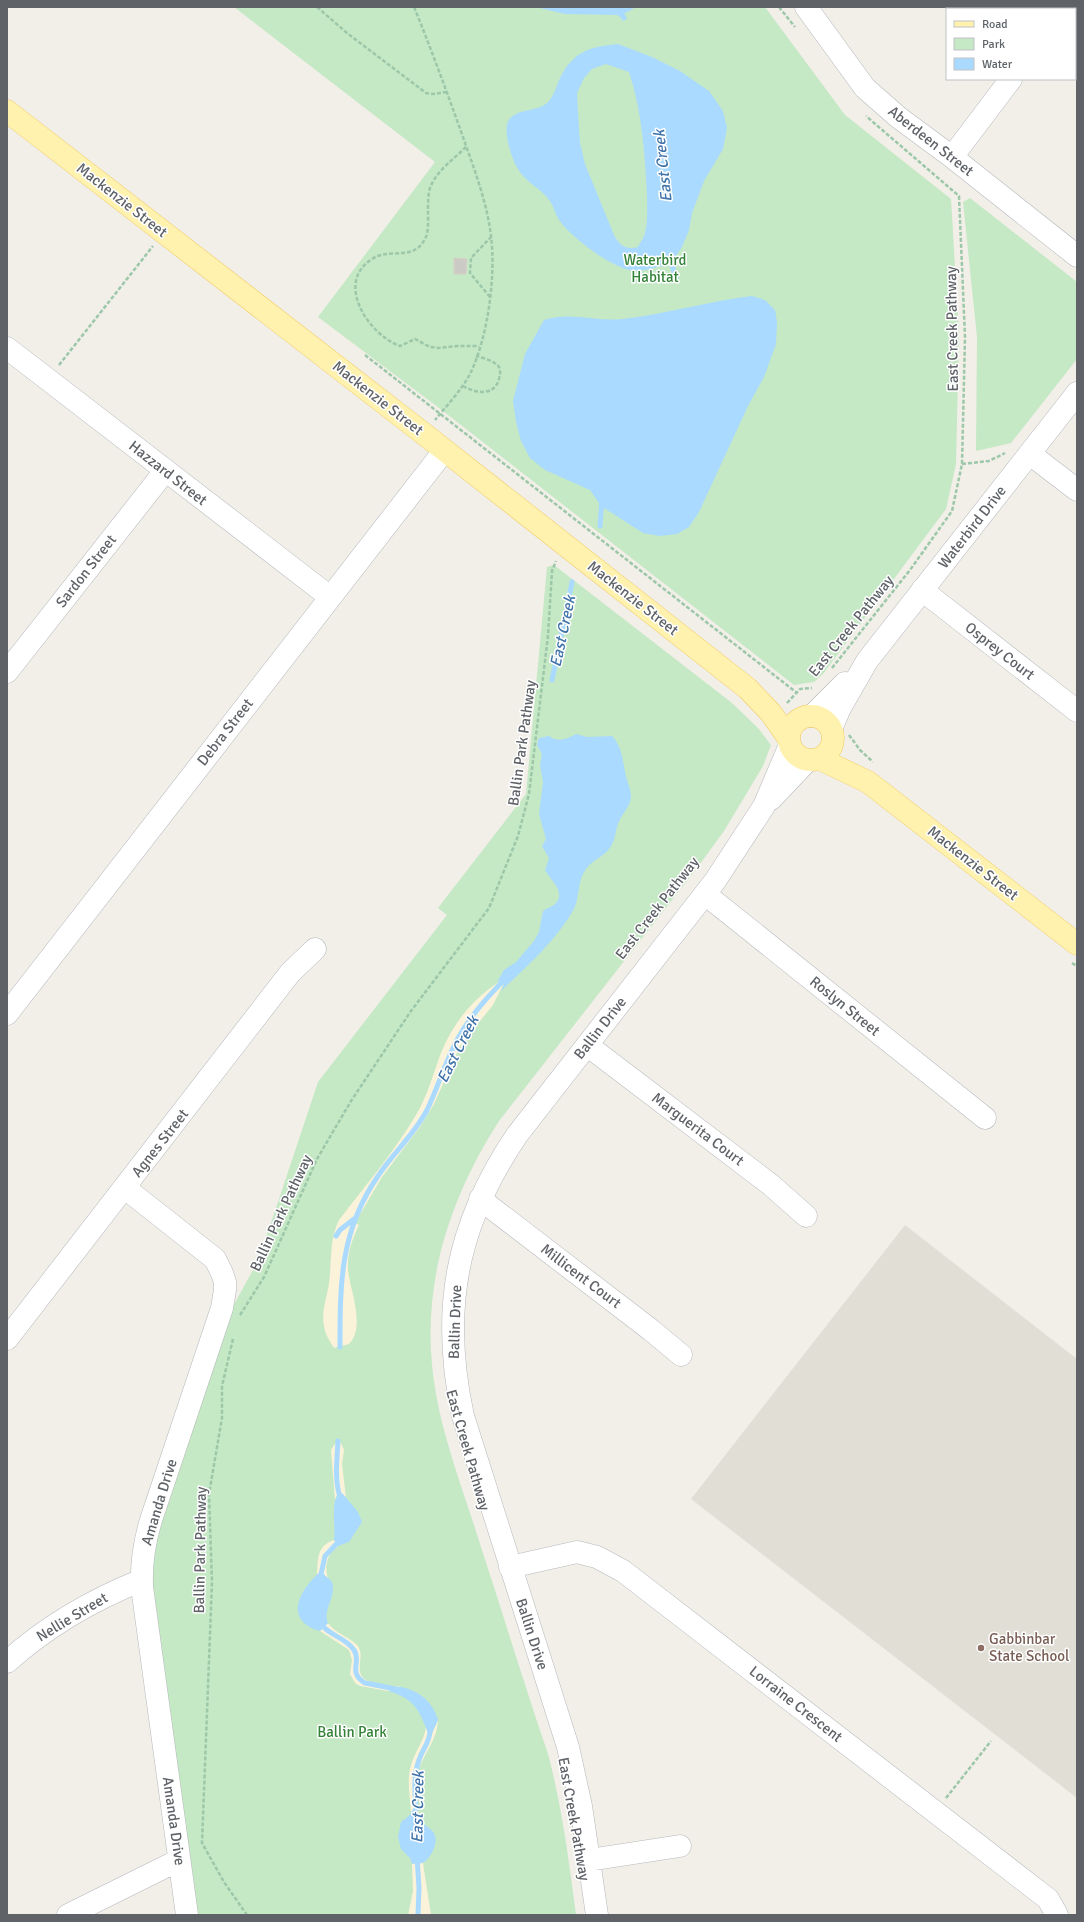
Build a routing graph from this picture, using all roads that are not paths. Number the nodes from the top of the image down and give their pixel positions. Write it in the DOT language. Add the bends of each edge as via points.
graph roads {
  1 [pos="806,7"];
  2 [pos="1010,80"];
  3 [pos="7,111"];
  4 [pos="952,157"];
  5 [pos="1077,256"];
  6 [pos="7,348"];
  7 [pos="1077,393"];
  8 [pos="444,451"];
  9 [pos="1030,454"];
  10 [pos="165,470"];
  11 [pos="1077,490"];
  12 [pos="922,590"];
  13 [pos="330,597"];
  14 [pos="867,661"];
  15 [pos="7,672"];
  16 [pos="747,688"];
  17 [pos="798,708"];
  18 [pos="1077,711"];
  19 [pos="833,735"];
  20 [pos="789,742"];
  21 [pos="813,760"];
  22 [pos="868,782"];
  23 [pos="764,806"];
  24 [pos="706,894"];
  25 [pos="1077,944"];
  26 [pos="315,949"];
  27 [pos="7,1014"];
  28 [pos="587,1045"];
  29 [pos="985,1118"];
  30 [pos="125,1188"];
  31 [pos="480,1199"];
  32 [pos="806,1216"];
  33 [pos="7,1339"];
  34 [pos="681,1355"];
  35 [pos="510,1567"];
  36 [pos="142,1580"];
  37 [pos="7,1662"];
  38 [pos="680,1846"];
  39 [pos="180,1860"];
  40 [pos="589,1860"];
  41 [pos="68,1915"];
  42 [pos="187,1915"];
  43 [pos="597,1915"];
  44 [pos="1057,1915"];
  1 -- 4 [label="street, Aberdeen Street" via="865,88 898,117"];
  2 -- 4 [label="street"];
  3 -- 8 [label="main road, Mackenzie Street"];
  4 -- 5 [label="street, Aberdeen Street"];
  6 -- 10 [label="street, Hazzard Street"];
  7 -- 9 [label="street, Waterbird Drive"];
  8 -- 13 [label="street, Debra Street"];
  8 -- 16 [label="main road, Mackenzie Street"];
  9 -- 11 [label="street"];
  9 -- 12 [label="street, Waterbird Drive"];
  10 -- 13 [label="street, Hazzard Street"];
  10 -- 15 [label="street, Sardon Street"];
  12 -- 14 [label="street, Waterbird Drive"];
  12 -- 18 [label="street, Osprey Court"];
  13 -- 27 [label="street, Debra Street"];
  14 -- 17 [label="street, Waterbird Drive" via="829,701"];
  14 -- 19 [label="street, Waterbird Drive" via="840,708"];
  16 -- 17 [label="main road, Mackenzie Street"];
  16 -- 20 [label="main road, Mackenzie Street" via="771,713"];
  17 -- 19 [label="main road" via="824,719"];
  17 -- 20 [label="main road"];
  19 -- 21 [label="main road" via="829,752"];
  19 -- 22 [label="main road, Mackenzie Street"];
  20 -- 21 [label="main road" via="796,756"];
  20 -- 23 [label="street, Ballin Drive"];
  21 -- 22 [label="main road, Mackenzie Street"];
  21 -- 23 [label="street, Ballin Drive"];
  22 -- 25 [label="main road, Mackenzie Street"];
  23 -- 24 [label="street, Ballin Drive"];
  24 -- 28 [label="street, Ballin Drive"];
  24 -- 29 [label="street, Roslyn Street"];
  26 -- 30 [label="street, Agnes Street" via="290,973"];
  28 -- 31 [label="street, Ballin Drive" via="501,1158"];
  28 -- 32 [label="street, Marguerita Court" via="771,1185"];
  30 -- 33 [label="street, Agnes Street"];
  30 -- 36 [label="street, Amanda Drive" via="209,1253 222,1273 225,1290 222,1308 145,1539"];
  31 -- 34 [label="street, Millicent Court"];
  31 -- 35 [label="street, Ballin Drive" via="467,1235 455,1286 452,1339 454,1365 463,1416"];
  35 -- 40 [label="street, Ballin Drive" via="568,1747 581,1806"];
  35 -- 44 [label="street, Lorraine Crescent" via="577,1552 597,1557 624,1571 1048,1899"];
  36 -- 37 [label="street, Nellie Street" via="89,1603 64,1618"];
  36 -- 39 [label="street, Amanda Drive"];
  38 -- 40 [label="street"];
  39 -- 41 [label="street"];
  39 -- 42 [label="street, Amanda Drive"];
  40 -- 43 [label="street, Ballin Drive"];
}
